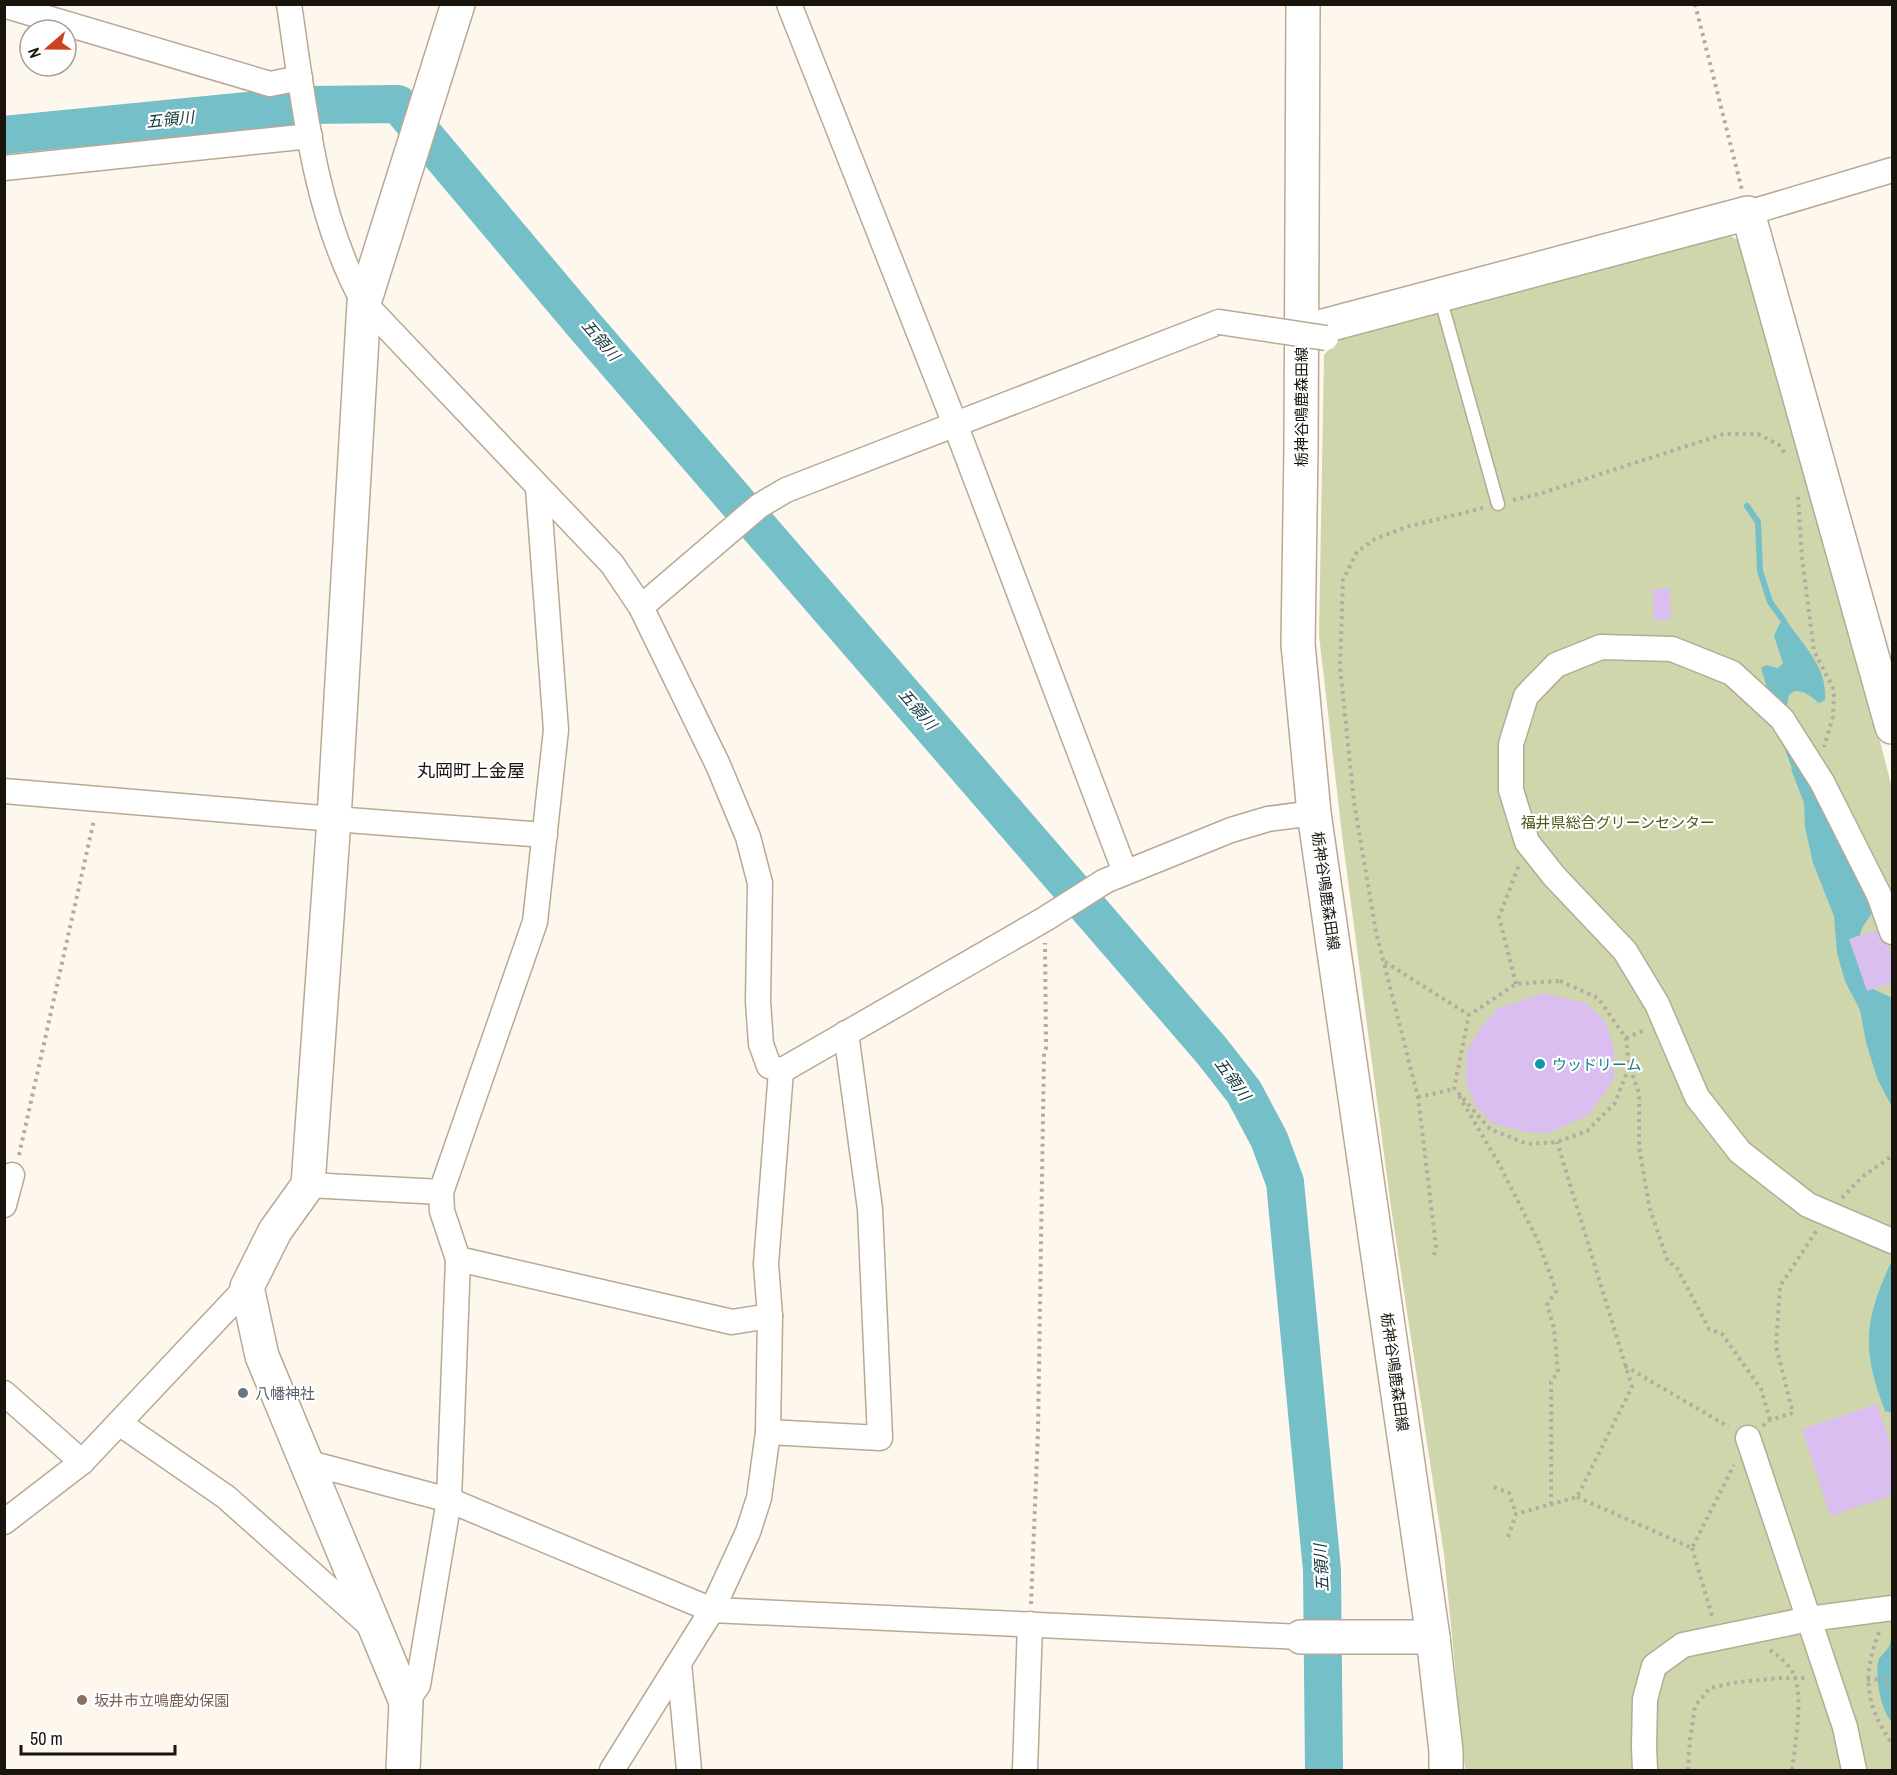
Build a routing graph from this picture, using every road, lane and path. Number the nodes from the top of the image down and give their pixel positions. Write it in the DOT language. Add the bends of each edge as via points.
graph roads {
  1 [pos="10,4"];
  2 [pos="288,4"];
  3 [pos="458,4"];
  4 [pos="789,4"];
  5 [pos="1303,4"];
  6 [pos="1695,4"];
  7 [pos="300,78"];
  8 [pos="310,136"];
  9 [pos="4,168"];
  10 [pos="1893,170"];
  11 [pos="1748,213"];
  12 [pos="1439,295"];
  13 [pos="364,303"];
  14 [pos="1314,335"];
  15 [pos="955,424"];
  16 [pos="538,488"];
  17 [pos="1498,504"];
  18 [pos="641,607"];
  19 [pos="1893,727"];
  20 [pos="4,791"];
  21 [pos="99,799"];
  22 [pos="1314,813"];
  23 [pos="334,819"];
  24 [pos="545,835"];
  25 [pos="1527,842"];
  26 [pos="1125,872"];
  27 [pos="1045,919"];
  28 [pos="1893,932"];
  29 [pos="1384,961"];
  30 [pos="1516,984"];
  31 [pos="1469,1015"];
  32 [pos="846,1034"];
  33 [pos="1629,1067"];
  34 [pos="781,1071"];
  35 [pos="1454,1088"];
  36 [pos="1418,1097"];
  37 [pos="1557,1142"];
  38 [pos="1893,1156"];
  39 [pos="15,1167"];
  40 [pos="308,1185"];
  41 [pos="441,1192"];
  42 [pos="4,1205"];
  43 [pos="1828,1213"];
  44 [pos="1893,1241"];
  45 [pos="458,1259"];
  46 [pos="247,1287"];
  47 [pos="770,1316"];
  48 [pos="1625,1366"];
  49 [pos="4,1393"];
  50 [pos="1770,1420"];
  51 [pos="119,1423"];
  52 [pos="768,1432"];
  53 [pos="1748,1438"];
  54 [pos="82,1462"];
  55 [pos="306,1462"];
  56 [pos="1494,1487"];
  57 [pos="1577,1497"];
  58 [pos="449,1500"];
  59 [pos="1551,1504"];
  60 [pos="1516,1514"];
  61 [pos="4,1522"];
  62 [pos="1508,1537"];
  63 [pos="1692,1548"];
  64 [pos="1891,1608"];
  65 [pos="711,1610"];
  66 [pos="1809,1619"];
  67 [pos="1030,1624"];
  68 [pos="377,1632"];
  69 [pos="1729,1635"];
  70 [pos="1301,1637"];
  71 [pos="1433,1637"];
  72 [pos="679,1663"];
  73 [pos="1828,1677"];
  74 [pos="1795,1678"];
  75 [pos="1867,1680"];
  76 [pos="1893,1684"];
  77 [pos="406,1702"];
  78 [pos="1893,1744"];
  79 [pos="403,1770"];
  80 [pos="612,1770"];
  81 [pos="689,1770"];
  82 [pos="1025,1770"];
  83 [pos="1446,1770"];
  84 [pos="1645,1770"];
  85 [pos="1688,1770"];
  86 [pos="1792,1770"];
  87 [pos="1854,1770"];
  1 -- 7 [label="street" via="10,8 270,84"];
  2 -- 7 [label="street"];
  3 -- 13 [label="street"];
  4 -- 15 [label="street"];
  5 -- 14 [label="street, 栃神谷鳴鹿森田線"];
  6 -- 11 [label="path"];
  7 -- 8 [label="street"];
  8 -- 9 [label="street"];
  8 -- 13 [label="street" via="330,227 347,273"];
  10 -- 11 [label="street"];
  11 -- 12 [label="street"];
  11 -- 19 [label="street"];
  12 -- 14 [label="street"];
  12 -- 17 [label="lane"];
  13 -- 16 [label="street"];
  13 -- 23 [label="street"];
  14 -- 15 [label="street, bridge" via="1219,322"];
  14 -- 22 [label="street, 栃神谷鳴鹿森田線" via="1298,644"];
  15 -- 18 [label="street" via="786,490 759,506"];
  15 -- 26 [label="street"];
  16 -- 18 [label="street" via="612,564"];
  16 -- 24 [label="street" via="556,730"];
  18 -- 34 [label="street" via="718,765 748,837 760,883 761,1044 769,1066"];
  20 -- 21 [label="street"];
  21 -- 23 [label="street"];
  21 -- 39 [label="path"];
  22 -- 26 [label="street" via="1268,819 1231,830"];
  22 -- 71 [label="street, 栃神谷鳴鹿森田線"];
  23 -- 24 [label="street"];
  23 -- 40 [label="street"];
  24 -- 41 [label="street" via="535,922"];
  25 -- 28 [label="street" via="1511,790 1512,744 1526,696 1557,665 1601,647 1672,649 1732,673 1782,719 1822,782 1879,895"];
  25 -- 30 [label="path" via="1499,917"];
  25 -- 43 [label="street" via="1625,951 1658,1004 1697,1097 1740,1152 1808,1205"];
  26 -- 27 [label="street" via="1093,887"];
  27 -- 32 [label="street"];
  27 -- 67 [label="path" via="1038,1432"];
  29 -- 31 [label="path"];
  30 -- 31 [label="path"];
  30 -- 33 [label="path" via="1560,981 1598,998 1626,1038"];
  31 -- 35 [label="path"];
  32 -- 34 [label="street"];
  32 -- 52 [label="street" via="870,1209 880,1438"];
  33 -- 37 [label="path" via="1615,1103 1587,1131"];
  33 -- 50 [label="path" via="1639,1093 1639,1146 1649,1206 1668,1262 1676,1266 1709,1329 1722,1334 1761,1389"];
  34 -- 47 [label="street" via="766,1264"];
  35 -- 36 [label="path"];
  35 -- 37 [label="path" via="1490,1129 1527,1144"];
  35 -- 59 [label="path" via="1538,1241 1556,1291 1547,1305 1554,1328 1558,1372 1551,1382"];
  37 -- 48 [label="path"];
  38 -- 43 [label="path" via="1862,1177"];
  39 -- 42 [label="street"];
  40 -- 41 [label="street"];
  40 -- 46 [label="street" via="275,1231"];
  41 -- 45 [label="street" via="442,1211"];
  43 -- 44 [label="street"];
  43 -- 50 [label="path" via="1780,1286 1776,1346 1793,1413"];
  45 -- 47 [label="street" via="732,1322"];
  45 -- 58 [label="street"];
  46 -- 51 [label="street"];
  46 -- 55 [label="street" via="262,1356"];
  47 -- 52 [label="street"];
  48 -- 53 [label="path"];
  48 -- 57 [label="path" via="1632,1387"];
  49 -- 54 [label="street"];
  50 -- 53 [label="path"];
  51 -- 54 [label="street"];
  51 -- 68 [label="street" via="226,1497"];
  52 -- 65 [label="street" via="759,1498 748,1532"];
  53 -- 63 [label="path"];
  53 -- 66 [label="street"];
  54 -- 61 [label="street"];
  55 -- 58 [label="street"];
  55 -- 68 [label="street"];
  56 -- 60 [label="path" via="1509,1493"];
  57 -- 59 [label="path"];
  57 -- 63 [label="path"];
  58 -- 65 [label="street"];
  58 -- 77 [label="street" via="418,1685"];
  59 -- 60 [label="path"];
  60 -- 62 [label="path"];
  63 -- 69 [label="path"];
  64 -- 66 [label="street"];
  64 -- 75 [label="path" via="1870,1655"];
  65 -- 67 [label="street"];
  65 -- 72 [label="street"];
  66 -- 69 [label="street"];
  66 -- 73 [label="street"];
  67 -- 70 [label="street"];
  67 -- 82 [label="street"];
  68 -- 77 [label="street"];
  69 -- 74 [label="path" via="1762,1644 1785,1662"];
  69 -- 84 [label="street" via="1683,1645 1654,1666 1645,1699"];
  70 -- 71 [label="street"];
  71 -- 83 [label="street, 栃神谷鳴鹿森田線"];
  72 -- 80 [label="street"];
  72 -- 81 [label="street"];
  73 -- 74 [label="path"];
  73 -- 87 [label="street"];
  74 -- 85 [label="path" via="1710,1688 1695,1706"];
  74 -- 86 [label="path" via="1798,1712"];
  75 -- 76 [label="path" via="1885,1679 1887,1684"];
  75 -- 78 [label="path" via="1876,1716"];
  77 -- 79 [label="street"];
}
